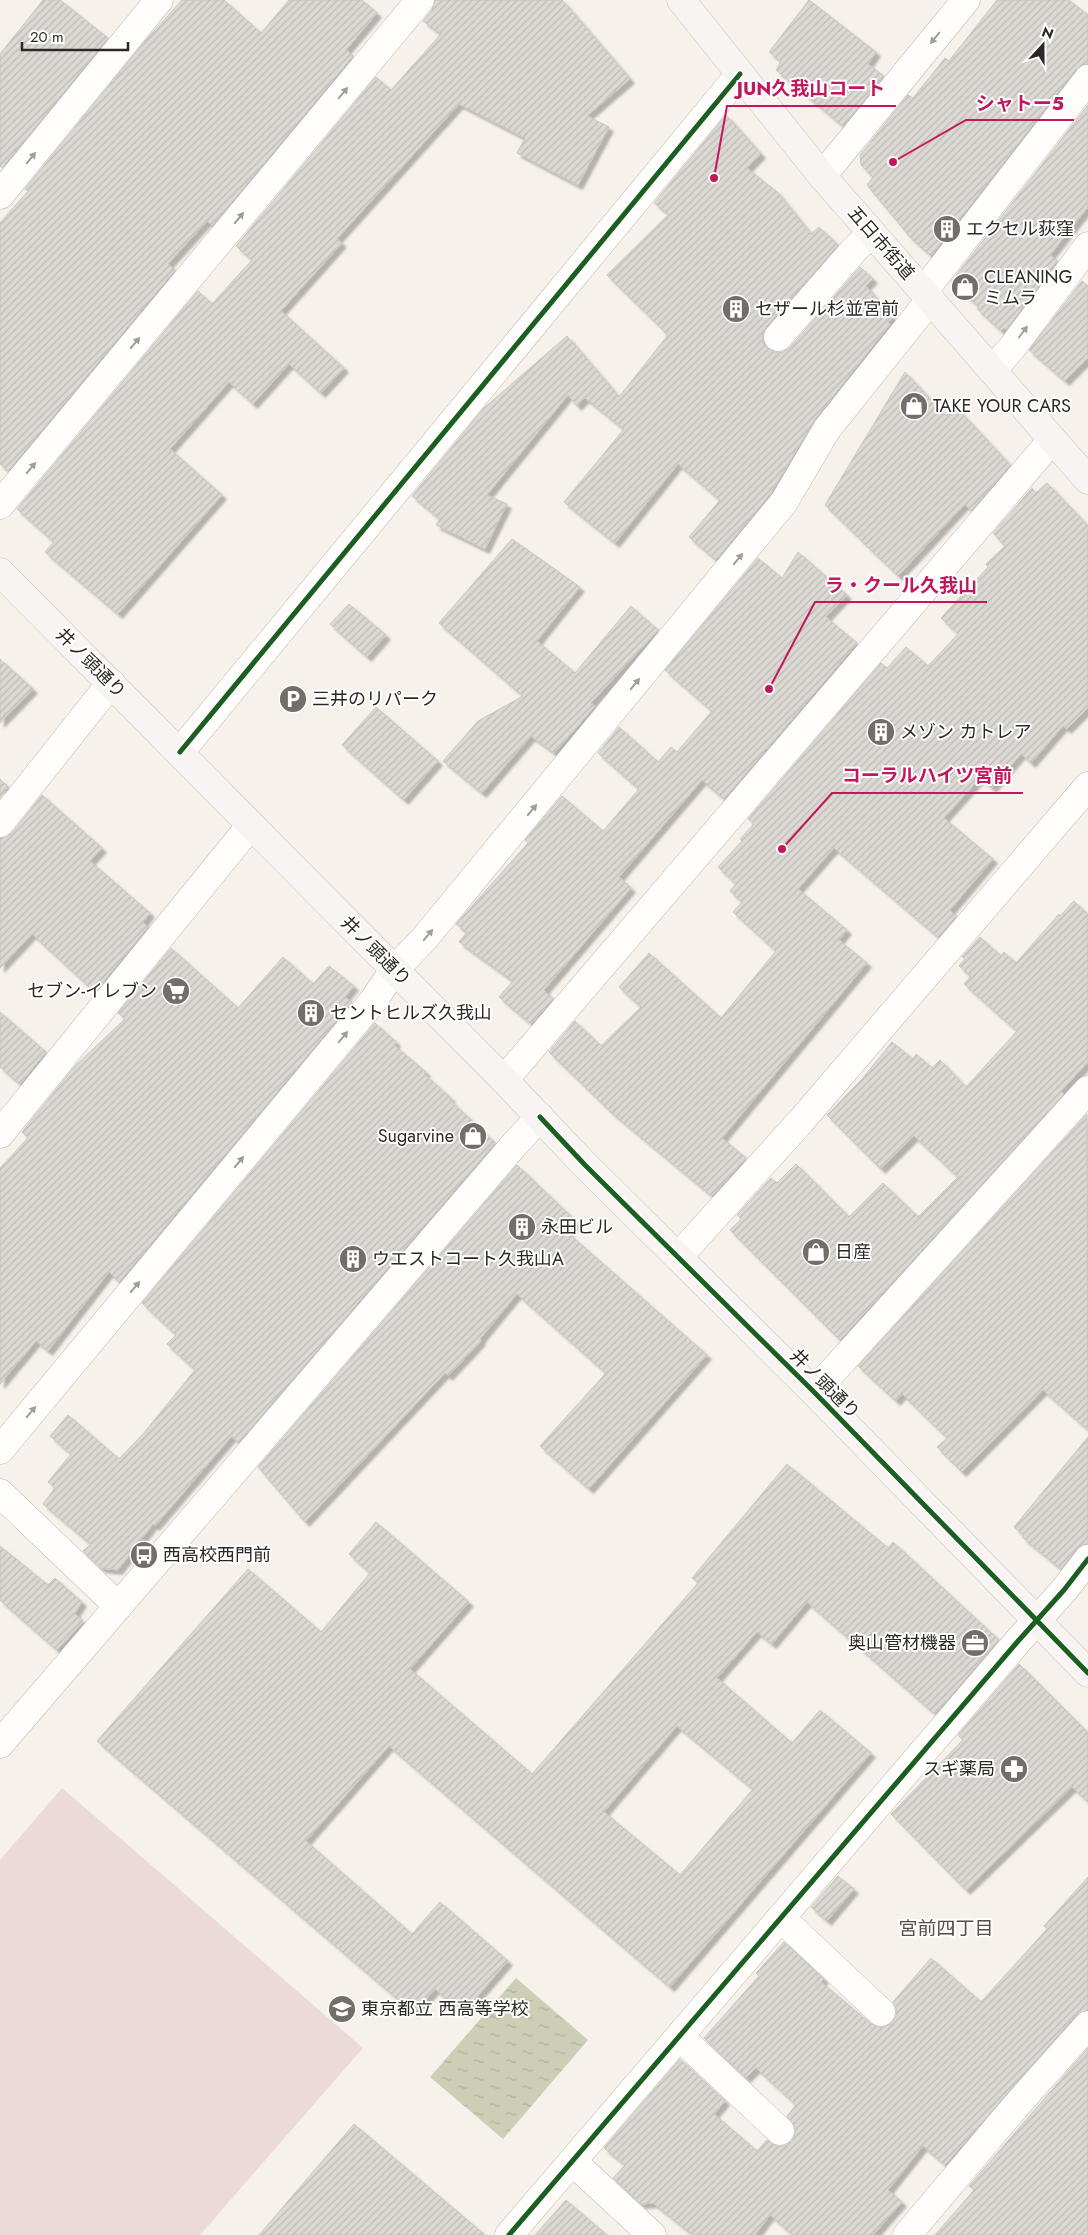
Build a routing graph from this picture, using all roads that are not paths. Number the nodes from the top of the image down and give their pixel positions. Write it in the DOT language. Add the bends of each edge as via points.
graph roads {
  1 [pos="160,0"];
  2 [pos="420,0"];
  3 [pos="681,0"];
  4 [pos="966,0"];
  5 [pos="740,74"];
  6 [pos="1088,79"];
  7 [pos="822,176"];
  8 [pos="0,195"];
  9 [pos="872,233"];
  10 [pos="1088,246"];
  11 [pos="927,295"];
  12 [pos="778,337"];
  13 [pos="992,370"];
  14 [pos="1052,440"];
  15 [pos="1088,480"];
  16 [pos="0,505"];
  17 [pos="0,572"];
  18 [pos="111,683"];
  19 [pos="180,752"];
  20 [pos="1088,786"];
  21 [pos="0,823"];
  22 [pos="251,825"];
  23 [pos="394,970"];
  24 [pos="504,1080"];
  25 [pos="1088,1090"];
  26 [pos="540,1117"];
  27 [pos="0,1134"];
  28 [pos="678,1257"];
  29 [pos="814,1392"];
  30 [pos="0,1450"];
  31 [pos="0,1494"];
  32 [pos="1088,1559"];
  33 [pos="118,1606"];
  34 [pos="1038,1620"];
  35 [pos="1088,1673"];
  36 [pos="0,1744"];
  37 [pos="781,1918"];
  38 [pos="881,2012"];
  39 [pos="1088,2025"];
  40 [pos="680,2037"];
  41 [pos="780,2130"];
  42 [pos="572,2161"];
  43 [pos="509,2235"];
  44 [pos="652,2235"];
  45 [pos="907,2235"];
  8 -- 1 [label="street, one-way"];
  16 -- 2 [label="street, one-way"];
  3 -- 5 [label="main road, 五日市街道"];
  4 -- 7 [label="street, one-way"];
  5 -- 7 [label="main road, 五日市街道"];
  5 -- 19 [label="street"];
  6 -- 11 [label="street"];
  7 -- 9 [label="main road, 五日市街道"];
  9 -- 11 [label="main road, 五日市街道"];
  9 -- 12 [label="street"];
  13 -- 10 [label="street, one-way"];
  11 -- 13 [label="main road, 五日市街道"];
  23 -- 11 [label="street, one-way" via="424,939 784,502 827,429"];
  13 -- 14 [label="main road, 五日市街道"];
  14 -- 15 [label="main road, 五日市街道"];
  14 -- 24 [label="street"];
  17 -- 18 [label="main road, 井ノ頭通り"];
  18 -- 19 [label="main road, 井ノ頭通り"];
  18 -- 21 [label="street"];
  19 -- 22 [label="main road, 井ノ頭通り"];
  20 -- 28 [label="street" via="801,1120"];
  22 -- 23 [label="main road, 井ノ頭通り"];
  22 -- 27 [label="street"];
  23 -- 24 [label="main road, 井ノ頭通り"];
  30 -- 23 [label="street, one-way" via="367,1008"];
  24 -- 26 [label="main road, 井ノ頭通り"];
  25 -- 29 [label="street"];
  26 -- 28 [label="main road, 井ノ頭通り"];
  26 -- 33 [label="street"];
  28 -- 29 [label="main road, 井ノ頭通り"];
  29 -- 34 [label="main road, 井ノ頭通り"];
  31 -- 33 [label="street"];
  32 -- 34 [label="street"];
  33 -- 36 [label="street"];
  34 -- 35 [label="main road, 井ノ頭通り"];
  34 -- 37 [label="street"];
  37 -- 38 [label="street"];
  37 -- 40 [label="street"];
  39 -- 45 [label="street"];
  40 -- 41 [label="street"];
  40 -- 42 [label="street"];
  42 -- 43 [label="street"];
  42 -- 44 [label="street"];
}
